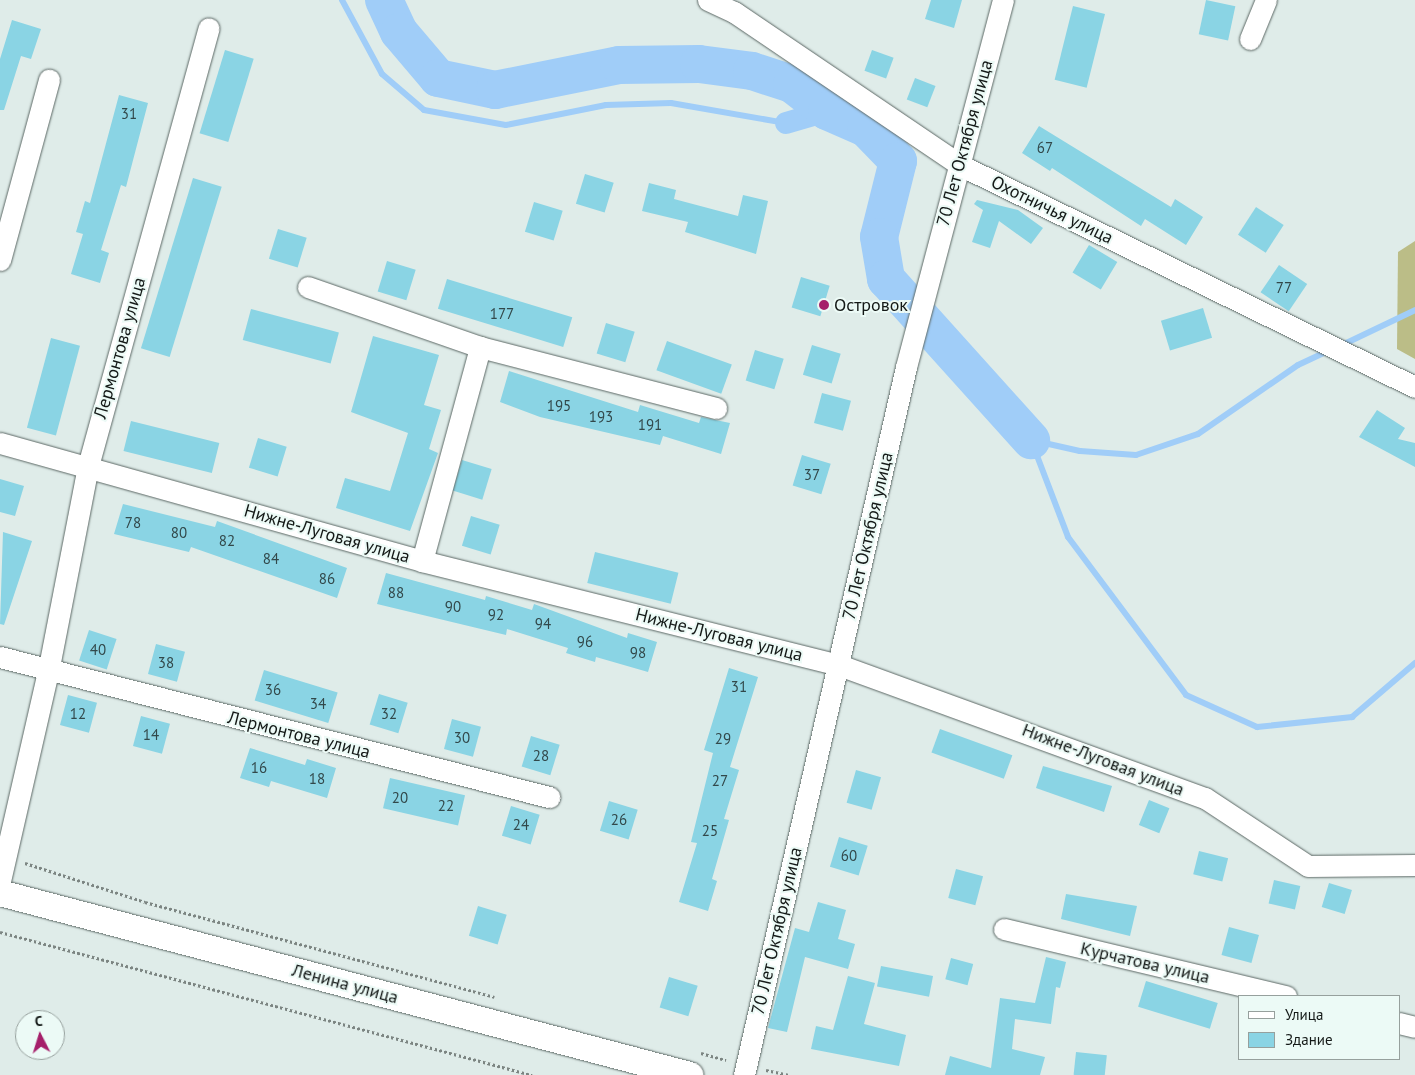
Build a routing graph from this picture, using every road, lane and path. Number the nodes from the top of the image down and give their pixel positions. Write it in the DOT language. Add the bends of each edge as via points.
graph roads {
  1 [pos="708,0"];
  2 [pos="1003,0"];
  3 [pos="1266,0"];
  4 [pos="210,28"];
  5 [pos="1250,39"];
  6 [pos="49,80"];
  7 [pos="960,165"];
  8 [pos="0,260"];
  9 [pos="308,286"];
  10 [pos="480,346"];
  11 [pos="1415,387"];
  12 [pos="716,408"];
  13 [pos="0,443"];
  14 [pos="88,466"];
  15 [pos="422,560"];
  16 [pos="0,657"];
  17 [pos="839,665"];
  18 [pos="48,672"];
  19 [pos="549,797"];
  20 [pos="6,857"];
  21 [pos="1415,865"];
  22 [pos="0,881"];
  23 [pos="0,893"];
  24 [pos="1004,929"];
  25 [pos="0,932"];
  26 [pos="1282,995"];
  27 [pos="498,998"];
  28 [pos="1400,1023"];
  29 [pos="1415,1027"];
  30 [pos="694,1064"];
  31 [pos="745,1070"];
  32 [pos="532,1075"];
  33 [pos="790,1075"];
  1 -- 7 [label="street, Охотничья улица" via="734,12"];
  2 -- 7 [label="street, 70 Лет Октября улица"];
  3 -- 5 [label="street"];
  4 -- 14 [label="street, Лермонтова улица"];
  6 -- 8 [label="street"];
  7 -- 11 [label="street, Охотничья улица"];
  7 -- 17 [label="street, 70 Лет Октября улица" via="906,368"];
  9 -- 10 [label="street"];
  10 -- 12 [label="street"];
  10 -- 15 [label="street"];
  13 -- 14 [label="street, Нижне-Луговая улица"];
  14 -- 15 [label="street, Нижне-Луговая улица"];
  14 -- 18 [label="street, Лермонтова улица"];
  15 -- 17 [label="street, Нижне-Луговая улица"];
  16 -- 18 [label="street, Лермонтова улица"];
  17 -- 21 [label="street, Нижне-Луговая улица" via="1205,798 1308,866"];
  17 -- 31 [label="street, 70 Лет Октября улица"];
  18 -- 19 [label="street, Лермонтова улица"];
  18 -- 20 [label="street, Лермонтова улица"];
  20 -- 22 [label="street, Лермонтова улица"];
  20 -- 27 [label="path" via="145,902"];
  23 -- 30 [label="main road, Ленина улица"];
  24 -- 26 [label="street, Курчатова улица"];
  25 -- 32 [label="path"];
  28 -- 29 [label="street"];
  30 -- 31 [label="path"];
  31 -- 33 [label="path"];
}
